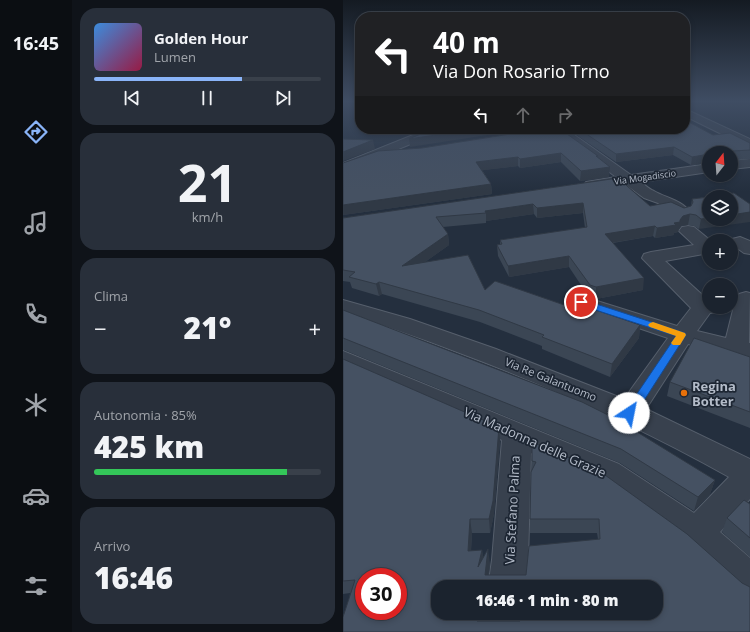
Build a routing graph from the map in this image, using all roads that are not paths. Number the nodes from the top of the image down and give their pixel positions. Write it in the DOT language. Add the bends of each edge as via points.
graph roads {
  1 [pos="725,131"];
  2 [pos="426,134"];
  3 [pos="563,134"];
  4 [pos="750,144"];
  5 [pos="415,152"];
  6 [pos="378,154"];
  7 [pos="750,163"];
  8 [pos="738,164"];
  9 [pos="343,168"];
  10 [pos="702,169"];
  11 [pos="627,180"];
  12 [pos="580,187"];
  13 [pos="674,214"];
  14 [pos="695,230"];
  15 [pos="702,236"];
  16 [pos="738,242"];
  17 [pos="702,247"];
  18 [pos="750,249"];
  19 [pos="742,299"];
  20 [pos="581,302"];
  21 [pos="702,304"];
  22 [pos="343,306"];
  23 [pos="702,312"];
  24 [pos="682,335"];
  25 [pos="743,349"];
  26 [pos="343,359"];
  27 [pos="629,413"];
  28 [pos="517,434"];
  29 [pos="750,475"];
  30 [pos="696,534"];
  31 [pos="508,580"];
  32 [pos="750,582"];
  33 [pos="502,620"];
  34 [pos="500,632"];
  1 -- 4 [label="street"];
  2 -- 6 [label="street"];
  3 -- 11 [label="street"];
  5 -- 6 [label="street"];
  6 -- 9 [label="street"];
  7 -- 8 [label="street"];
  10 -- 11 [label="street, Via Mogadiscio"];
  11 -- 12 [label="street, Via Mogadiscio"];
  11 -- 13 [label="street" via="649,195 652,202"];
  14 -- 15 [label="street"];
  16 -- 18 [label="street"];
  17 -- 21 [label="street" via="651,258"];
  19 -- 25 [label="street"];
  20 -- 24 [label="street"];
  22 -- 27 [label="street, Via Re Galantuomo" via="375,314 497,357"];
  23 -- 24 [label="street"];
  24 -- 25 [label="street"];
  24 -- 27 [label="street"];
  26 -- 28 [label="street, Via Madonna delle Grazie"];
  27 -- 29 [label="street, Via Re Galantuomo"];
  28 -- 30 [label="street, Via Madonna delle Grazie" via="608,473"];
  28 -- 31 [label="street, Via Stefano Palma"];
  29 -- 30 [label="street"];
  30 -- 32 [label="street, Via Madonna delle Grazie"];
  33 -- 34 [label="street"];
}
